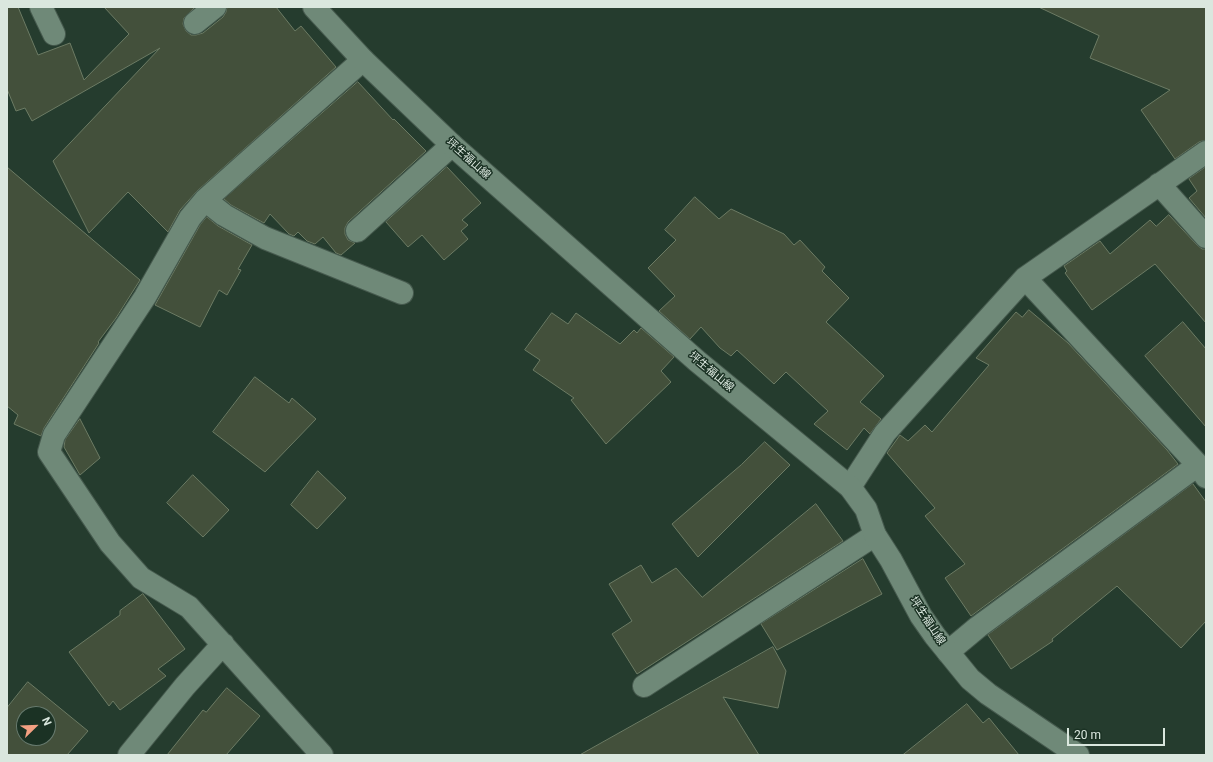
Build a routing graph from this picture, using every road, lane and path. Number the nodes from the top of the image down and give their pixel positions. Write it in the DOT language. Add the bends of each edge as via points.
graph roads {
  1 [pos="42,7"];
  2 [pos="215,7"];
  3 [pos="314,7"];
  4 [pos="195,23"];
  5 [pos="54,34"];
  6 [pos="363,60"];
  7 [pos="452,145"];
  8 [pos="1206,152"];
  9 [pos="1159,184"];
  10 [pos="206,200"];
  11 [pos="357,231"];
  12 [pos="1206,237"];
  13 [pos="1025,278"];
  14 [pos="402,293"];
  15 [pos="1202,471"];
  16 [pos="850,487"];
  17 [pos="875,535"];
  18 [pos="223,644"];
  19 [pos="948,652"];
  20 [pos="644,686"];
  21 [pos="129,755"];
  22 [pos="322,755"];
  23 [pos="1078,755"];
  1 -- 5 [label="street"];
  2 -- 4 [label="street"];
  3 -- 6 [label="street, 坪生福山線"];
  6 -- 7 [label="street, 坪生福山線"];
  6 -- 10 [label="street"];
  7 -- 11 [label="street"];
  7 -- 16 [label="street, 坪生福山線" via="697,361"];
  8 -- 9 [label="street"];
  9 -- 12 [label="street"];
  9 -- 13 [label="street"];
  10 -- 14 [label="street" via="224,215 265,238"];
  10 -- 18 [label="street" via="190,218 145,297 54,435 49,452 110,543 141,578 189,607"];
  13 -- 15 [label="street"];
  13 -- 16 [label="street" via="885,433"];
  15 -- 19 [label="street" via="978,627"];
  16 -- 17 [label="street, 坪生福山線" via="866,509"];
  17 -- 19 [label="street, 坪生福山線" via="921,616"];
  17 -- 20 [label="street"];
  18 -- 21 [label="street"];
  18 -- 22 [label="street"];
  19 -- 23 [label="street, 坪生福山線" via="970,679 988,694"];
}
